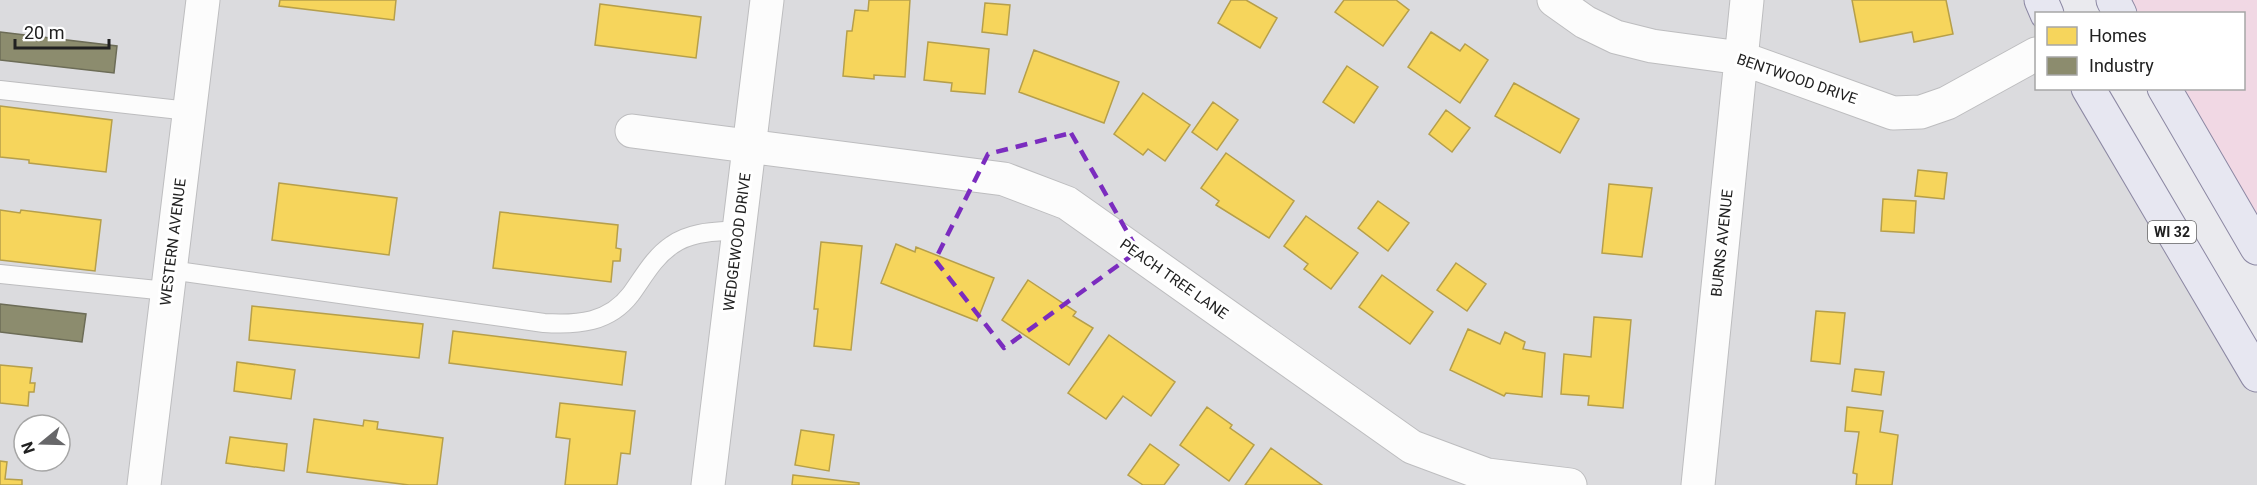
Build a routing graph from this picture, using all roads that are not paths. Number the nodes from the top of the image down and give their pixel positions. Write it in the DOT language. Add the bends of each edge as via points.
graph roads {
  1 [pos="203,0"];
  2 [pos="766,0"];
  3 [pos="1554,0"];
  4 [pos="1747,0"];
  5 [pos="2035,55"];
  6 [pos="1741,58"];
  7 [pos="0,90"];
  8 [pos="2089,90"];
  9 [pos="2165,90"];
  10 [pos="189,111"];
  11 [pos="632,131"];
  12 [pos="749,146"];
  13 [pos="739,231"];
  14 [pos="2257,248"];
  15 [pos="0,274"];
  16 [pos="168,281"];
  17 [pos="2257,375"];
  18 [pos="144,485"];
  19 [pos="708,485"];
  20 [pos="1570,485"];
  21 [pos="1698,485"];
  1 -- 10 [label="street, WESTERN AVENUE"];
  2 -- 12 [label="street, WEDGEWOOD DRIVE"];
  3 -- 6 [label="street, BENTWOOD DRIVE" via="1585,22 1616,37"];
  4 -- 6 [label="street, BURNS AVENUE"];
  5 -- 6 [label="street, BENTWOOD DRIVE" via="1947,103 1921,112 1893,113"];
  6 -- 21 [label="street, BURNS AVENUE"];
  7 -- 10 [label="lane"];
  8 -- 17 [label="main road, WI 32"];
  9 -- 14 [label="main road"];
  10 -- 16 [label="street, WESTERN AVENUE"];
  11 -- 12 [label="street, PEACH TREE LANE"];
  12 -- 13 [label="street, WEDGEWOOD DRIVE"];
  12 -- 20 [label="street, PEACH TREE LANE" via="1004,179 1067,203 1412,447 1487,475"];
  13 -- 16 [label="lane" via="701,233 673,244 611,313 576,324"];
  13 -- 19 [label="street, WEDGEWOOD DRIVE"];
  15 -- 16 [label="lane"];
  16 -- 18 [label="street, WESTERN AVENUE"];
}
